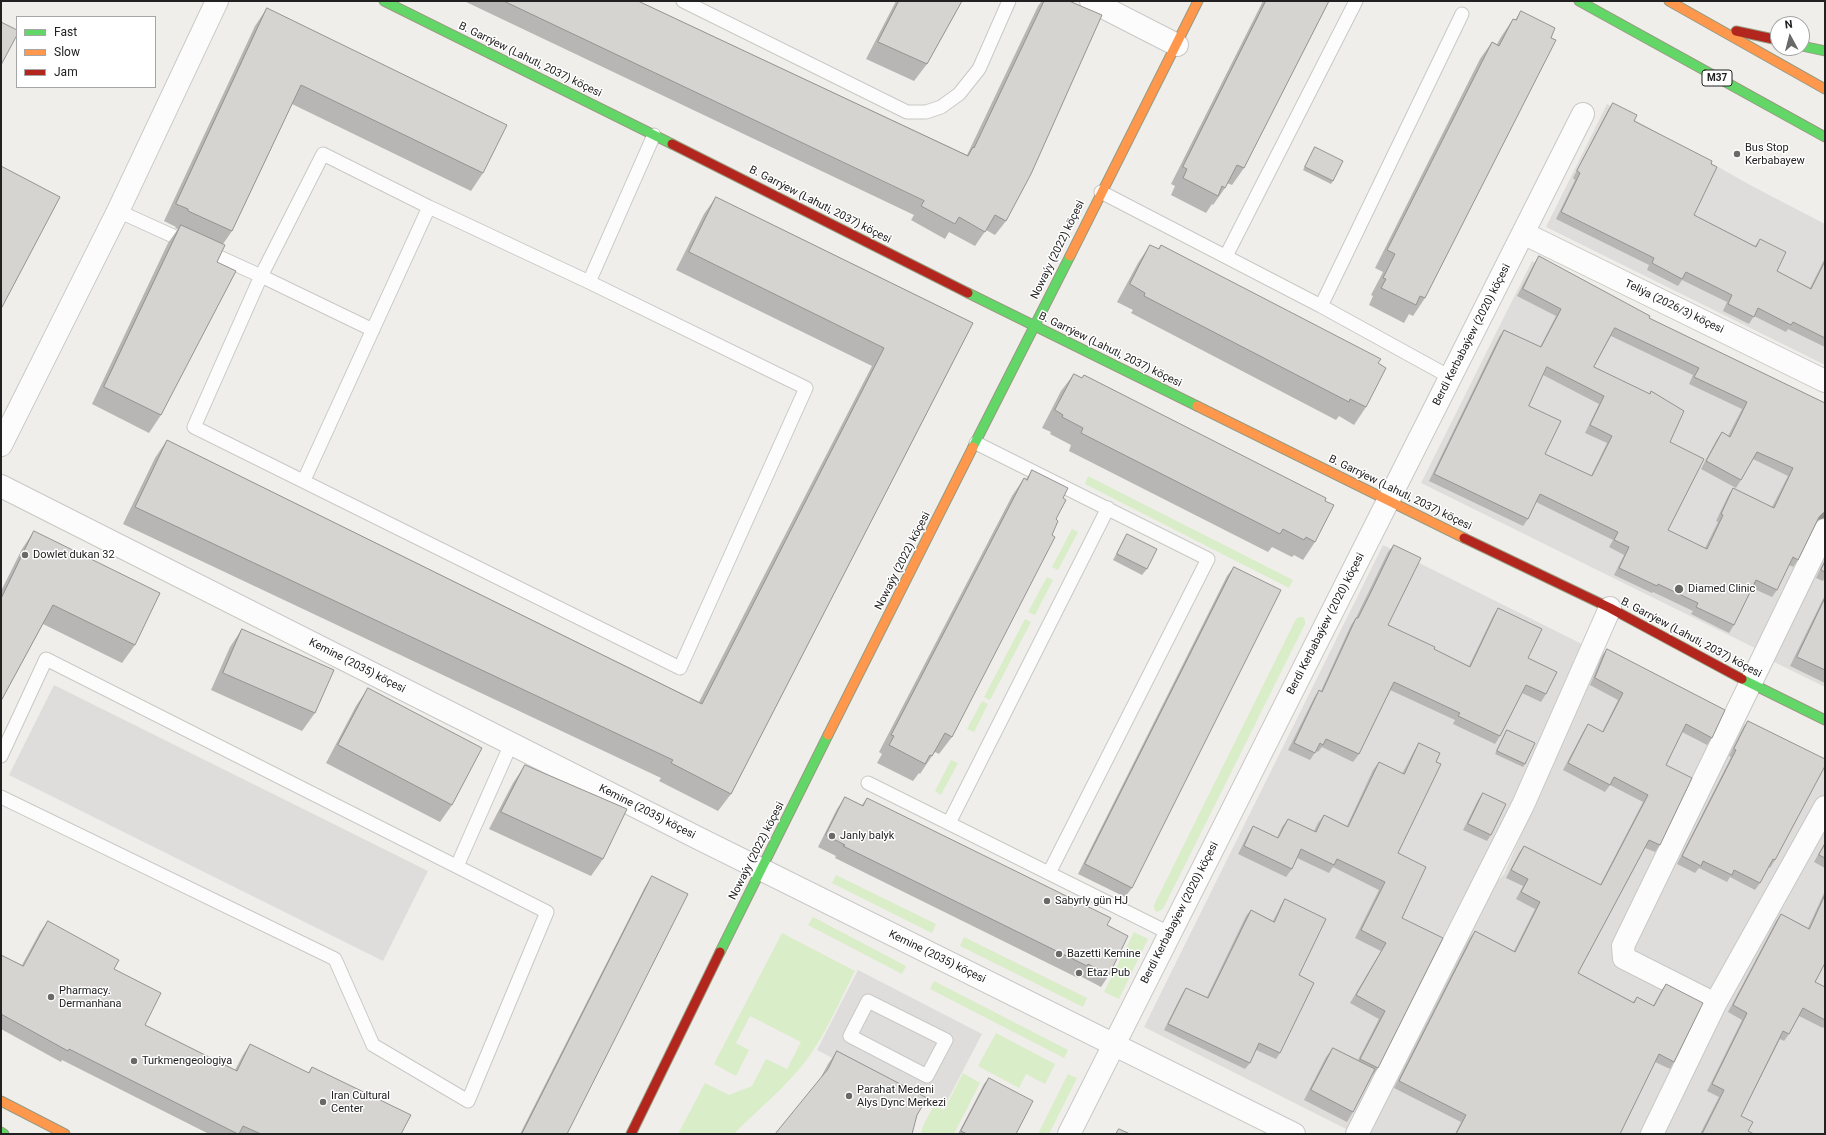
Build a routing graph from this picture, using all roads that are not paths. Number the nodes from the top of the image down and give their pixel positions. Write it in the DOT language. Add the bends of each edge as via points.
graph roads {
  1 [pos="217,1"];
  2 [pos="384,1"];
  3 [pos="683,1"];
  4 [pos="1009,1"];
  5 [pos="1091,1"];
  6 [pos="1198,1"];
  7 [pos="1356,1"];
  8 [pos="1579,1"];
  9 [pos="1669,1"];
  10 [pos="1462,14"];
  11 [pos="1711,25"];
  12 [pos="1770,38"];
  13 [pos="1176,45"];
  14 [pos="1810,48"];
  15 [pos="1825,51"];
  16 [pos="1825,88"];
  17 [pos="1583,114"];
  18 [pos="654,135"];
  19 [pos="1825,137"];
  20 [pos="1101,192"];
  21 [pos="429,207"];
  22 [pos="118,211"];
  23 [pos="1523,233"];
  24 [pos="1226,256"];
  25 [pos="261,276"];
  26 [pos="590,282"];
  27 [pos="1321,306"];
  28 [pos="1034,326"];
  29 [pos="373,330"];
  30 [pos="1450,377"];
  31 [pos="1825,381"];
  32 [pos="976,443"];
  33 [pos="1,445"];
  34 [pos="304,480"];
  35 [pos="1,486"];
  36 [pos="1388,501"];
  37 [pos="1108,508"];
  38 [pos="1825,530"];
  39 [pos="1610,608"];
  40 [pos="1751,684"];
  41 [pos="1825,720"];
  42 [pos="511,744"];
  43 [pos="1,756"];
  44 [pos="868,783"];
  45 [pos="1,797"];
  46 [pos="1825,807"];
  47 [pos="949,823"];
  48 [pos="457,866"];
  49 [pos="760,869"];
  50 [pos="1049,873"];
  51 [pos="1169,933"];
  52 [pos="1715,1004"];
  53 [pos="946,1040"];
  54 [pos="1113,1044"];
  55 [pos="1,1101"];
  56 [pos="1,1132"];
  57 [pos="4,1134"];
  58 [pos="65,1134"];
  59 [pos="631,1134"];
  60 [pos="1069,1134"];
  61 [pos="1294,1134"];
  62 [pos="1357,1134"];
  63 [pos="1652,1134"];
  1 -- 22 [label="street"];
  2 -- 18 [label="main road, B. Garrýew (Lahuti, 2037) köçesi"];
  3 -- 4 [label="lane" via="907,112 926,112 941,107 959,94 979,70"];
  5 -- 13 [label="street"];
  6 -- 13 [label="main road, Nowaýy (2022) köçesi"];
  7 -- 24 [label="lane"];
  8 -- 19 [label="main road, M37"];
  9 -- 11 [label="main road"];
  10 -- 27 [label="lane"];
  11 -- 12 [label="main road"];
  11 -- 16 [label="main road"];
  13 -- 20 [label="main road, Nowaýy (2022) köçesi"];
  14 -- 15 [label="main road"];
  17 -- 23 [label="street, Berdi Kerbabaýew (2020) köçesi"];
  18 -- 26 [label="lane"];
  18 -- 28 [label="main road, B. Garrýew (Lahuti, 2037) köçesi"];
  20 -- 24 [label="lane"];
  20 -- 28 [label="main road, Nowaýy (2022) köçesi"];
  21 -- 25 [label="lane" via="323,154"];
  21 -- 26 [label="lane"];
  21 -- 29 [label="lane"];
  22 -- 25 [label="lane"];
  22 -- 33 [label="street"];
  23 -- 30 [label="street, Berdi Kerbabaýew (2020) köçesi"];
  23 -- 31 [label="street, Teliýa (2026/3) köçesi"];
  24 -- 27 [label="lane"];
  25 -- 29 [label="lane"];
  25 -- 34 [label="lane" via="194,427"];
  26 -- 34 [label="lane" via="806,388 680,668"];
  27 -- 30 [label="lane"];
  28 -- 32 [label="main road, Nowaýy (2022) köçesi"];
  28 -- 36 [label="main road, B. Garrýew (Lahuti, 2037) köçesi"];
  29 -- 34 [label="lane"];
  30 -- 36 [label="street, Berdi Kerbabaýew (2020) köçesi"];
  32 -- 37 [label="lane"];
  32 -- 49 [label="main road, Nowaýy (2022) köçesi"];
  35 -- 42 [label="street, Kemine (2035) köçesi"];
  36 -- 39 [label="main road, B. Garrýew (Lahuti, 2037) köçesi"];
  36 -- 51 [label="street, Berdi Kerbabaýew (2020) köçesi"];
  37 -- 47 [label="lane"];
  37 -- 50 [label="lane" via="1208,559"];
  38 -- 40 [label="street"];
  39 -- 40 [label="main road, B. Garrýew (Lahuti, 2037) köçesi"];
  39 -- 62 [label="street" via="1523,805"];
  40 -- 41 [label="main road, B. Garrýew (Lahuti, 2037) köçesi"];
  40 -- 52 [label="street" via="1623,946 1624,958"];
  42 -- 48 [label="lane"];
  42 -- 49 [label="street, Kemine (2035) köçesi"];
  43 -- 48 [label="lane" via="46,659"];
  44 -- 47 [label="lane"];
  45 -- 48 [label="lane" via="335,960 373,1045 468,1101 547,912"];
  46 -- 52 [label="street"];
  47 -- 50 [label="lane"];
  49 -- 54 [label="street, Kemine (2035) köçesi"];
  49 -- 59 [label="main road, Nowaýy (2022) köçesi"];
  50 -- 51 [label="lane"];
  51 -- 54 [label="street, Berdi Kerbabaýew (2020) köçesi"];
  52 -- 63 [label="street"];
  53 -- 53 [label="lane" via="927,1076 850,1036 868,1001"];
  54 -- 60 [label="street, Berdi Kerbabaýew (2020) köçesi"];
  54 -- 61 [label="street, Kemine (2035) köçesi"];
  55 -- 58 [label="main road"];
  56 -- 57 [label="main road"];
}
